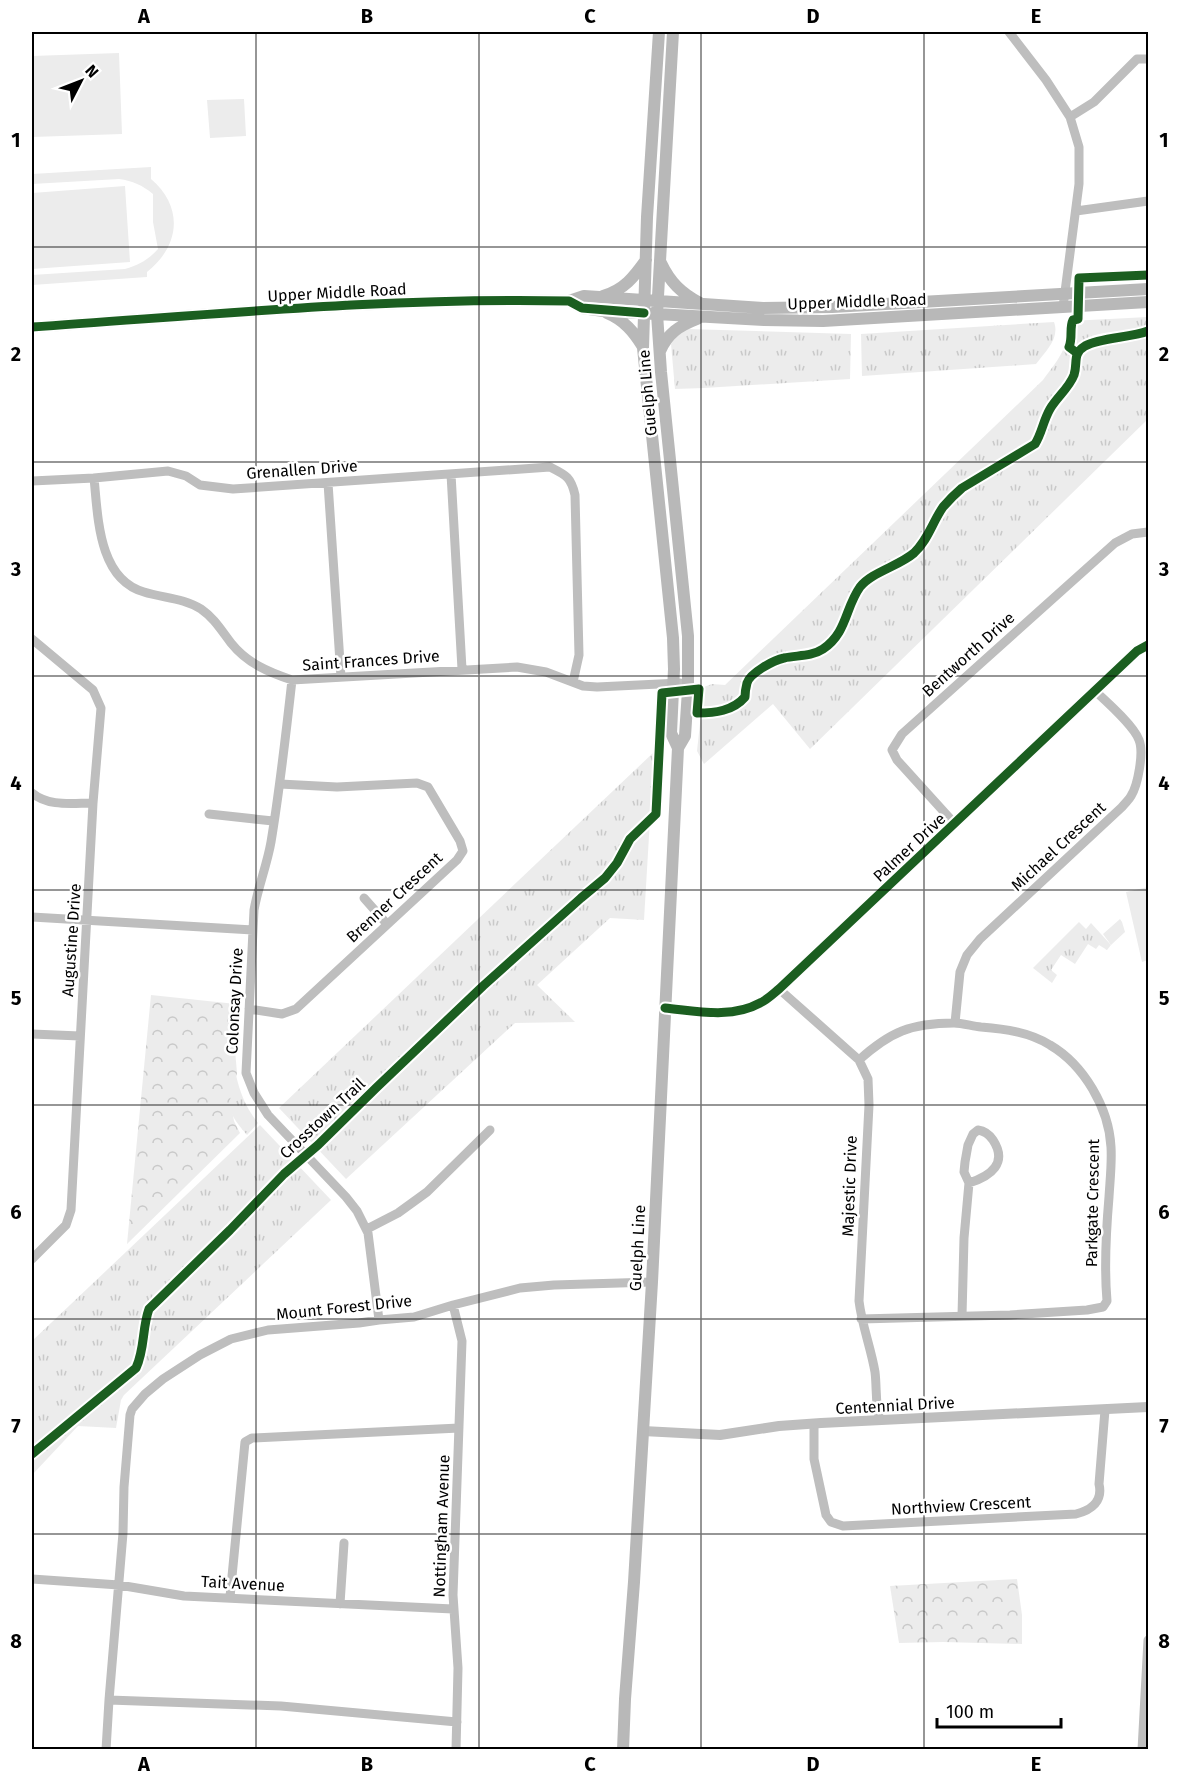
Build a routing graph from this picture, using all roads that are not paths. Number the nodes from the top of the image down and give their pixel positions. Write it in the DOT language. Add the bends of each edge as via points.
graph roads {
  1 [pos="658,32"];
  2 [pos="673,32"];
  3 [pos="1011,32"];
  4 [pos="1149,59"];
  5 [pos="1070,117"];
  6 [pos="1149,201"];
  7 [pos="1076,211"];
  8 [pos="646,258"];
  9 [pos="660,261"];
  10 [pos="1149,289"];
  11 [pos="1064,293"];
  12 [pos="600,297"];
  13 [pos="569,301"];
  14 [pos="1149,302"];
  15 [pos="651,307"];
  16 [pos="1063,307"];
  17 [pos="704,310"];
  18 [pos="603,311"];
  19 [pos="32,327"];
  20 [pos="643,348"];
  21 [pos="659,352"];
  22 [pos="451,474"];
  23 [pos="94,478"];
  24 [pos="32,481"];
  25 [pos="328,483"];
  26 [pos="660,510"];
  27 [pos="678,531"];
  28 [pos="1149,532"];
  29 [pos="32,639"];
  30 [pos="1149,645"];
  31 [pos="462,669"];
  32 [pos="341,676"];
  33 [pos="292,680"];
  34 [pos="573,682"];
  35 [pos="673,683"];
  36 [pos="688,683"];
  37 [pos="1095,691"];
  38 [pos="678,748"];
  39 [pos="280,784"];
  40 [pos="32,793"];
  41 [pos="93,803"];
  42 [pos="209,814"];
  43 [pos="273,821"];
  44 [pos="955,824"];
  45 [pos="364,898"];
  46 [pos="32,917"];
  47 [pos="88,920"];
  48 [pos="387,924"];
  49 [pos="253,930"];
  50 [pos="779,989"];
  51 [pos="665,1008"];
  52 [pos="249,1009"];
  53 [pos="955,1023"];
  54 [pos="32,1034"];
  55 [pos="80,1036"];
  56 [pos="859,1060"];
  57 [pos="490,1130"];
  58 [pos="969,1183"];
  59 [pos="367,1229"];
  60 [pos="32,1259"];
  61 [pos="652,1282"];
  62 [pos="453,1305"];
  63 [pos="962,1316"];
  64 [pos="861,1319"];
  65 [pos="378,1320"];
  66 [pos="1149,1407"];
  67 [pos="1105,1410"];
  68 [pos="880,1420"];
  69 [pos="814,1424"];
  70 [pos="459,1428"];
  71 [pos="643,1431"];
  72 [pos="344,1542"];
  73 [pos="32,1579"];
  74 [pos="119,1585"];
  75 [pos="230,1597"];
  76 [pos="340,1604"];
  77 [pos="453,1609"];
  78 [pos="1149,1640"];
  79 [pos="109,1700"];
  80 [pos="457,1722"];
  81 [pos="106,1749"];
  82 [pos="456,1749"];
  83 [pos="623,1749"];
  84 [pos="1142,1749"];
  1 -- 8 [label="main road, Guelph Line"];
  2 -- 9 [label="main road, Guelph Line"];
  3 -- 5 [label="street"];
  4 -- 5 [label="street" via="1137,59 1094,102"];
  5 -- 7 [label="street" via="1079,147"];
  6 -- 7 [label="street"];
  7 -- 11 [label="street"];
  8 -- 12 [label="main road" via="627,284"];
  8 -- 15 [label="main road, Guelph Line"];
  9 -- 15 [label="main road, Guelph Line"];
  9 -- 17 [label="main road" via="677,288"];
  10 -- 11 [label="main road, Upper Middle Road"];
  11 -- 16 [label="street"];
  11 -- 17 [label="main road, Upper Middle Road" via="853,307"];
  12 -- 13 [label="main road, Upper Middle Road" via="584,296"];
  12 -- 15 [label="main road, Upper Middle Road"];
  13 -- 18 [label="main road, Upper Middle Road" via="582,308"];
  13 -- 19 [label="main road, Upper Middle Road" via="380,303"];
  14 -- 16 [label="main road, Upper Middle Road"];
  15 -- 17 [label="main road, Upper Middle Road"];
  15 -- 18 [label="main road, Upper Middle Road"];
  15 -- 20 [label="main road, Guelph Line"];
  15 -- 21 [label="main road, Guelph Line"];
  16 -- 17 [label="main road, Upper Middle Road" via="823,321 764,320"];
  17 -- 21 [label="main road" via="676,328"];
  18 -- 20 [label="main road" via="625,324"];
  20 -- 26 [label="main road, Guelph Line"];
  21 -- 27 [label="main road, Guelph Line"];
  22 -- 25 [label="street, Grenallen Drive"];
  22 -- 31 [label="street"];
  22 -- 34 [label="street, Grenallen Drive" via="550,467 573,482 579,655"];
  23 -- 24 [label="street, Grenallen Drive"];
  23 -- 25 [label="street, Grenallen Drive" via="168,471 200,485 234,489"];
  23 -- 33 [label="street, Saint Frances Drive" via="100,537 123,580 139,591 199,608 216,621 249,662"];
  25 -- 32 [label="street"];
  26 -- 27 [label="main road"];
  26 -- 35 [label="main road, Guelph Line" via="674,638"];
  27 -- 36 [label="main road, Guelph Line" via="688,636"];
  28 -- 44 [label="street, Bentworth Drive" via="1132,534 1115,543 895,743 892,750 897,760"];
  29 -- 41 [label="street, Augustine Drive" via="93,690 101,708"];
  30 -- 37 [label="street, Palmer Drive" via="1137,651"];
  31 -- 32 [label="street, Saint Frances Drive"];
  31 -- 34 [label="street, Saint Frances Drive" via="530,668"];
  32 -- 33 [label="street, Saint Frances Drive"];
  33 -- 39 [label="street, Colonsay Drive"];
  34 -- 35 [label="street, Saint Frances Drive" via="597,687"];
  35 -- 36 [label="street, Saint Frances Drive"];
  35 -- 38 [label="main road, Guelph Line" via="671,733"];
  36 -- 38 [label="main road, Guelph Line" via="685,736"];
  37 -- 44 [label="street, Palmer Drive"];
  37 -- 53 [label="street, Michael Crescent" via="1139,740 1136,785 1122,807 967,955 960,972"];
  38 -- 51 [label="main road, Guelph Line"];
  39 -- 43 [label="street, Colonsay Drive"];
  39 -- 48 [label="street, Brenner Crescent" via="337,787 417,783 428,787 464,851"];
  40 -- 41 [label="street" via="39,800 56,804"];
  41 -- 47 [label="street, Augustine Drive"];
  42 -- 43 [label="street"];
  43 -- 49 [label="street, Colonsay Drive"];
  44 -- 50 [label="street, Palmer Drive"];
  45 -- 48 [label="street"];
  46 -- 47 [label="street"];
  47 -- 49 [label="street"];
  47 -- 55 [label="street, Augustine Drive"];
  48 -- 52 [label="street, Brenner Crescent" via="296,1009 282,1014"];
  49 -- 52 [label="street, Colonsay Drive"];
  50 -- 51 [label="street, Palmer Drive" via="761,1003 739,1012"];
  50 -- 56 [label="street, Majestic Drive"];
  51 -- 61 [label="main road, Guelph Line"];
  52 -- 59 [label="street, Colonsay Drive" via="246,1073 254,1093 268,1115 346,1197"];
  53 -- 56 [label="street, Parkgate Crescent" via="922,1025 889,1036"];
  53 -- 63 [label="street, Parkgate Crescent" via="1022,1033 1051,1045 1073,1063 1101,1103 1111,1146 1107,1301 1103,1306"];
  54 -- 55 [label="street"];
  55 -- 60 [label="street, Augustine Drive" via="71,1210 66,1225"];
  56 -- 64 [label="street, Majestic Drive" via="868,1079 869,1105"];
  57 -- 59 [label="street" via="427,1192"];
  58 -- 58 [label="street" via="999,1163 998,1149 984,1131 973,1134 968,1145 964,1172"];
  58 -- 63 [label="street"];
  59 -- 65 [label="street, Colonsay Drive"];
  61 -- 62 [label="street, Mount Forest Drive" via="520,1288"];
  61 -- 71 [label="main road, Guelph Line"];
  62 -- 65 [label="street, Mount Forest Drive" via="414,1317"];
  62 -- 70 [label="street, Nottingham Avenue" via="462,1341"];
  63 -- 64 [label="street, Parkgate Crescent"];
  64 -- 68 [label="street, Majestic Drive" via="874,1369"];
  65 -- 74 [label="street, Mount Forest Drive" via="268,1330 231,1340 163,1379 132,1409 123,1487"];
  66 -- 67 [label="street, Centennial Drive"];
  67 -- 68 [label="street, Centennial Drive"];
  67 -- 69 [label="street, Northview Crescent" via="1101,1493 1086,1511 843,1526 831,1522 826,1515 814,1459"];
  68 -- 69 [label="street, Centennial Drive"];
  69 -- 71 [label="street, Centennial Drive" via="720,1435"];
  70 -- 75 [label="street" via="252,1438 245,1442"];
  70 -- 77 [label="street, Nottingham Avenue"];
  71 -- 83 [label="main road, Guelph Line"];
  72 -- 76 [label="street"];
  73 -- 74 [label="street, Tait Avenue"];
  74 -- 75 [label="street, Tait Avenue" via="184,1596"];
  74 -- 79 [label="street"];
  75 -- 76 [label="street, Tait Avenue"];
  76 -- 77 [label="street, Tait Avenue"];
  77 -- 80 [label="street, Nottingham Avenue"];
  78 -- 84 [label="street"];
  79 -- 80 [label="street" via="280,1706"];
  79 -- 81 [label="street"];
  80 -- 82 [label="street, Nottingham Avenue"];
}
